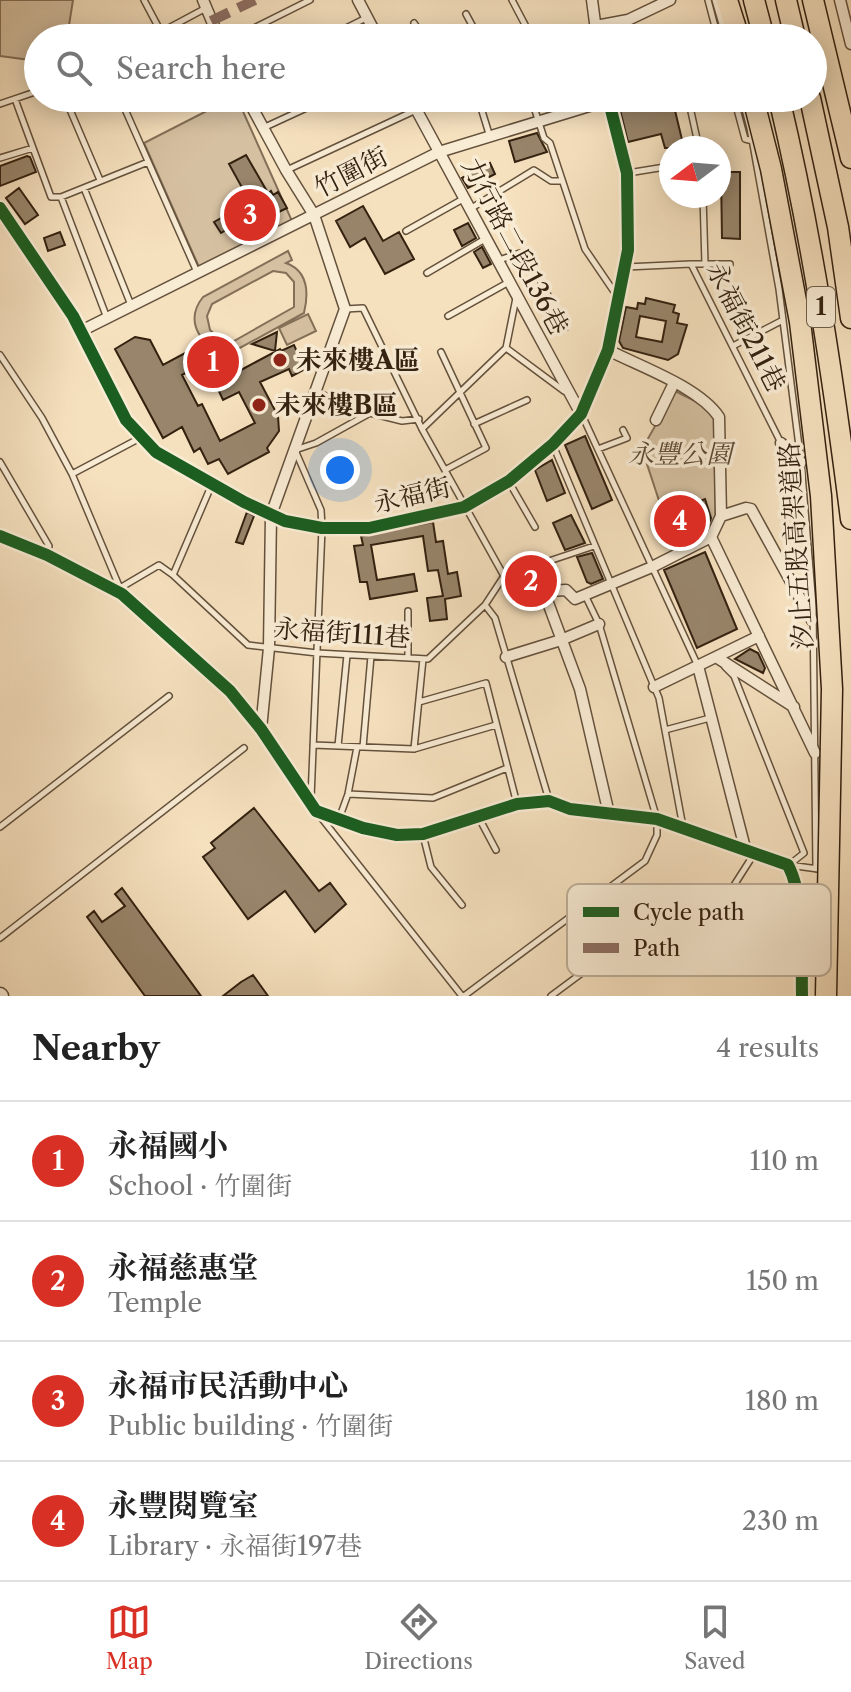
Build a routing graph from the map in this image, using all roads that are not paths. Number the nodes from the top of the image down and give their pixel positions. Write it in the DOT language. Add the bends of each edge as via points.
graph roads {
  1 [pos="144,0"];
  2 [pos="310,0"];
  3 [pos="358,0"];
  4 [pos="512,0"];
  5 [pos="592,0"];
  6 [pos="670,0"];
  7 [pos="708,0"];
  8 [pos="715,0"];
  9 [pos="727,0"];
  10 [pos="754,0"];
  11 [pos="786,0"];
  12 [pos="813,0"];
  13 [pos="840,0"];
  14 [pos="204,4"];
  15 [pos="847,11"];
  16 [pos="466,14"];
  17 [pos="367,17"];
  18 [pos="157,24"];
  19 [pos="173,24"];
  20 [pos="213,24"];
  21 [pos="262,24"];
  22 [pos="353,24"];
  23 [pos="371,24"];
  24 [pos="471,24"];
  25 [pos="525,24"];
  26 [pos="596,24"];
  27 [pos="618,24"];
  28 [pos="714,24"];
  29 [pos="722,24"];
  30 [pos="735,24"];
  31 [pos="760,24"];
  32 [pos="792,24"];
  33 [pos="819,24"];
  34 [pos="851,44"];
  35 [pos="827,58"];
  36 [pos="24,96"];
  37 [pos="15,99"];
  38 [pos="0,104"];
  39 [pos="71,112"];
  40 [pos="126,112"];
  41 [pos="254,112"];
  42 [pos="298,112"];
  43 [pos="413,112"];
  44 [pos="418,112"];
  45 [pos="482,112"];
  46 [pos="535,112"];
  47 [pos="571,112"];
  48 [pos="611,112"];
  49 [pos="691,112"];
  50 [pos="738,112"];
  51 [pos="746,112"];
  52 [pos="757,112"];
  53 [pos="782,112"];
  54 [pos="813,112"];
  55 [pos="539,123"];
  56 [pos="263,128"];
  57 [pos="696,136"];
  58 [pos="490,138"];
  59 [pos="753,141"];
  60 [pos="33,148"];
  61 [pos="439,152"];
  62 [pos="0,158"];
  63 [pos="851,158"];
  64 [pos="148,162"];
  65 [pos="659,168"];
  66 [pos="286,170"];
  67 [pos="627,173"];
  68 [pos="100,180"];
  69 [pos="562,181"];
  70 [pos="84,188"];
  71 [pos="61,197"];
  72 [pos="464,198"];
  73 [pos="0,208"];
  74 [pos="703,208"];
  75 [pos="470,209"];
  76 [pos="314,215"];
  77 [pos="406,231"];
  78 [pos="486,238"];
  79 [pos="498,260"];
  80 [pos="691,264"];
  81 [pos="705,264"];
  82 [pos="730,264"];
  83 [pos="625,267"];
  84 [pos="198,273"];
  85 [pos="427,273"];
  86 [pos="510,281"];
  87 [pos="517,295"];
  88 [pos="619,299"];
  89 [pos="131,306"];
  90 [pos="345,309"];
  91 [pos="448,316"];
  92 [pos="107,318"];
  93 [pos="851,318"];
  94 [pos="783,320"];
  95 [pos="565,328"];
  96 [pos="81,331"];
  97 [pos="733,346"];
  98 [pos="506,348"];
  99 [pos="608,350"];
  100 [pos="441,352"];
  101 [pos="0,355"];
  102 [pos="674,383"];
  103 [pos="316,392"];
  104 [pos="459,394"];
  105 [pos="572,396"];
  106 [pos="527,400"];
  107 [pos="370,413"];
  108 [pos="581,414"];
  109 [pos="419,419"];
  110 [pos="656,420"];
  111 [pos="474,424"];
  112 [pos="422,429"];
  113 [pos="623,430"];
  114 [pos="142,437"];
  115 [pos="781,443"];
  116 [pos="553,444"];
  117 [pos="598,449"];
  118 [pos="295,450"];
  119 [pos="0,462"];
  120 [pos="801,462"];
  121 [pos="445,470"];
  122 [pos="72,474"];
  123 [pos="509,481"];
  124 [pos="212,484"];
  125 [pos="464,507"];
  126 [pos="271,515"];
  127 [pos="721,516"];
  128 [pos="851,519"];
  129 [pos="535,527"];
  130 [pos="322,528"];
  131 [pos="0,536"];
  132 [pos="711,537"];
  133 [pos="594,546"];
  134 [pos="47,555"];
  135 [pos="652,567"];
  136 [pos="173,575"];
  137 [pos="504,576"];
  138 [pos="610,584"];
  139 [pos="121,591"];
  140 [pos="585,595"];
  141 [pos="485,605"];
  142 [pos="408,611"];
  143 [pos="812,620"];
  144 [pos="599,624"];
  145 [pos="759,636"];
  146 [pos="561,640"];
  147 [pos="269,648"];
  148 [pos="317,653"];
  149 [pos="347,655"];
  150 [pos="371,656"];
  151 [pos="506,657"];
  152 [pos="716,657"];
  153 [pos="408,658"];
  154 [pos="423,659"];
  155 [pos="698,666"];
  156 [pos="654,687"];
  157 [pos="169,696"];
  158 [pos="419,702"];
  159 [pos="795,708"];
  160 [pos="710,718"];
  161 [pos="496,725"];
  162 [pos="261,729"];
  163 [pos="665,730"];
  164 [pos="313,745"];
  165 [pos="338,746"];
  166 [pos="360,747"];
  167 [pos="244,748"];
  168 [pos="414,749"];
  169 [pos="815,753"];
  170 [pos="507,768"];
  171 [pos="348,794"];
  172 [pos="549,801"];
  173 [pos="517,804"];
  174 [pos="313,807"];
  175 [pos="609,814"];
  176 [pos="479,818"];
  177 [pos="339,819"];
  178 [pos="657,819"];
  179 [pos="0,827"];
  180 [pos="683,829"];
  181 [pos="423,834"];
  182 [pos="496,850"];
  183 [pos="750,851"];
  184 [pos="790,868"];
  185 [pos="614,884"];
  186 [pos="733,884"];
  187 [pos="794,884"];
  188 [pos="828,884"];
  189 [pos="462,905"];
  190 [pos="567,919"];
  191 [pos="0,938"];
  192 [pos="578,976"];
  193 [pos="801,976"];
  194 [pos="826,976"];
  195 [pos="463,996"];
  196 [pos="551,996"];
  197 [pos="802,996"];
  198 [pos="826,996"];
  1 -- 18 [label="lane"];
  2 -- 21 [label="lane"];
  3 -- 17 [label="street"];
  4 -- 25 [label="lane"];
  5 -- 26 [label="street"];
  6 -- 27 [label="street"];
  7 -- 28 [label="lane"];
  8 -- 29 [label="lane"];
  9 -- 30 [label="highway"];
  10 -- 31 [label="highway"];
  11 -- 32 [label="highway"];
  12 -- 33 [label="highway"];
  13 -- 15 [label="street"];
  14 -- 19 [label="lane"];
  14 -- 20 [label="street"];
  15 -- 34 [label="street"];
  16 -- 24 [label="lane"];
  17 -- 22 [label="lane"];
  17 -- 23 [label="street"];
  35 -- 63 [label="highway"];
  36 -- 37 [label="lane"];
  37 -- 38 [label="lane"];
  37 -- 60 [label="lane"];
  39 -- 68 [label="lane"];
  40 -- 64 [label="lane"];
  41 -- 56 [label="street"];
  42 -- 56 [label="lane"];
  43 -- 66 [label="lane"];
  44 -- 61 [label="street, 力行路二段136巷"];
  45 -- 58 [label="lane"];
  46 -- 55 [label="lane"];
  47 -- 55 [label="street, 竹圍街"];
  48 -- 67 [label="street, 永福街"];
  49 -- 57 [label="lane"];
  50 -- 59 [label="lane" via="745,139"];
  51 -- 59 [label="lane"];
  52 -- 188 [label="highway, 汐止五股高架道路 / 1, bridge" via="800,322 821,496 832,689"];
  53 -- 128 [label="highway, 1" via="813,256"];
  54 -- 93 [label="highway, 1"];
  55 -- 58 [label="street, 竹圍街"];
  55 -- 69 [label="lane"];
  56 -- 66 [label="street"];
  58 -- 61 [label="street, 竹圍街"];
  59 -- 94 [label="lane"];
  60 -- 62 [label="lane"];
  60 -- 71 [label="lane" via="51,197"];
  61 -- 72 [label="street, 力行路二段136巷"];
  61 -- 76 [label="street, 竹圍街"];
  64 -- 68 [label="lane"];
  64 -- 84 [label="lane"];
  65 -- 67 [label="lane"];
  66 -- 76 [label="street"];
  67 -- 83 [label="street, 永福街"];
  68 -- 70 [label="lane"];
  69 -- 75 [label="lane" via="551,181 534,170"];
  69 -- 88 [label="lane" via="585,249"];
  70 -- 71 [label="lane"];
  70 -- 89 [label="lane"];
  71 -- 92 [label="lane"];
  72 -- 75 [label="street, 力行路二段136巷"];
  72 -- 77 [label="lane"];
  73 -- 96 [label="street, 永福街"];
  74 -- 81 [label="lane"];
  75 -- 78 [label="street, 力行路二段136巷"];
  76 -- 84 [label="street, 竹圍街"];
  76 -- 90 [label="street"];
  78 -- 79 [label="street, 力行路二段136巷"];
  78 -- 85 [label="lane"];
  79 -- 86 [label="street, 力行路二段136巷"];
  79 -- 95 [label="lane" via="527,255"];
  80 -- 81 [label="lane"];
  80 -- 83 [label="lane, 永福街211巷"];
  80 -- 97 [label="lane, 永福街211巷"];
  81 -- 82 [label="lane"];
  83 -- 88 [label="street, 永福街"];
  84 -- 89 [label="street, 竹圍街"];
  86 -- 87 [label="street, 力行路二段136巷"];
  86 -- 91 [label="lane"];
  87 -- 98 [label="lane"];
  87 -- 105 [label="street, 力行路二段136巷"];
  88 -- 99 [label="street, 永福街"];
  89 -- 92 [label="street, 竹圍街"];
  90 -- 103 [label="street"];
  90 -- 109 [label="lane" via="363,308"];
  92 -- 96 [label="street, 竹圍街"];
  94 -- 97 [label="lane"];
  94 -- 120 [label="lane"];
  96 -- 114 [label="street, 永福街" via="126,420"];
  97 -- 115 [label="lane, 永福街211巷"];
  98 -- 104 [label="lane"];
  98 -- 105 [label="lane"];
  99 -- 102 [label="street"];
  99 -- 108 [label="street, 永福街"];
  100 -- 104 [label="lane"];
  101 -- 122 [label="lane"];
  102 -- 110 [label="street"];
  102 -- 127 [label="street" via="710,405 719,417"];
  103 -- 107 [label="lane"];
  103 -- 118 [label="street"];
  104 -- 111 [label="lane"];
  104 -- 112 [label="lane"];
  105 -- 108 [label="street, 力行路二段136巷"];
  106 -- 111 [label="lane"];
  107 -- 109 [label="lane" via="402,421"];
  107 -- 118 [label="lane"];
  108 -- 116 [label="street, 永福街"];
  108 -- 117 [label="lane"];
  109 -- 112 [label="lane"];
  111 -- 121 [label="lane" via="486,448"];
  112 -- 121 [label="lane"];
  113 -- 117 [label="lane" via="627,438"];
  114 -- 122 [label="lane"];
  114 -- 124 [label="street, 永福街" via="156,452"];
  115 -- 120 [label="street, 永福街211巷"];
  116 -- 123 [label="street, 永福街"];
  116 -- 133 [label="lane"];
  116 -- 138 [label="lane"];
  117 -- 135 [label="lane"];
  118 -- 126 [label="street"];
  118 -- 130 [label="lane" via="321,510"];
  119 -- 134 [label="lane" via="49,546"];
  120 -- 143 [label="lane"];
  121 -- 125 [label="lane"];
  122 -- 139 [label="lane"];
  123 -- 125 [label="street, 永福街"];
  123 -- 129 [label="lane"];
  124 -- 126 [label="street, 永福街"];
  124 -- 136 [label="lane"];
  125 -- 130 [label="street, 永福街" via="369,528"];
  125 -- 137 [label="lane"];
  126 -- 130 [label="street, 永福街"];
  126 -- 147 [label="street"];
  127 -- 132 [label="street"];
  127 -- 143 [label="street" via="751,509"];
  130 -- 148 [label="lane"];
  131 -- 134 [label="street"];
  132 -- 135 [label="street"];
  132 -- 145 [label="street"];
  133 -- 137 [label="lane"];
  133 -- 138 [label="lane"];
  134 -- 139 [label="street"];
  135 -- 138 [label="street"];
  135 -- 155 [label="lane"];
  136 -- 139 [label="lane" via="159,565"];
  136 -- 147 [label="lane, 永福街111巷" via="248,645"];
  137 -- 141 [label="lane, 永福街111巷"];
  138 -- 140 [label="street"];
  138 -- 156 [label="lane"];
  139 -- 162 [label="street" via="230,691"];
  140 -- 144 [label="lane"];
  140 -- 146 [label="street" via="575,599 566,590 549,591 547,600"];
  141 -- 151 [label="lane" via="495,618"];
  141 -- 154 [label="lane, 永福街111巷"];
  142 -- 153 [label="lane"];
  143 -- 169 [label="lane"];
  144 -- 146 [label="street"];
  144 -- 178 [label="lane"];
  145 -- 152 [label="street"];
  145 -- 159 [label="street"];
  146 -- 151 [label="street"];
  146 -- 175 [label="street" via="580,689"];
  147 -- 148 [label="lane, 永福街111巷"];
  147 -- 162 [label="street"];
  148 -- 149 [label="lane, 永福街111巷"];
  148 -- 164 [label="lane"];
  149 -- 150 [label="lane, 永福街111巷"];
  149 -- 165 [label="lane"];
  150 -- 153 [label="lane, 永福街111巷"];
  150 -- 166 [label="lane"];
  151 -- 172 [label="lane"];
  152 -- 155 [label="street"];
  152 -- 159 [label="street"];
  152 -- 184 [label="lane" via="734,676 804,853"];
  153 -- 154 [label="lane, 永福街111巷"];
  154 -- 158 [label="lane"];
  155 -- 156 [label="street"];
  155 -- 160 [label="street"];
  156 -- 163 [label="lane"];
  157 -- 179 [label="lane"];
  158 -- 161 [label="lane" via="486,683"];
  158 -- 168 [label="lane"];
  159 -- 169 [label="street"];
  160 -- 163 [label="lane"];
  160 -- 183 [label="street"];
  161 -- 168 [label="lane"];
  161 -- 170 [label="lane"];
  162 -- 174 [label="street"];
  163 -- 180 [label="lane"];
  164 -- 165 [label="lane"];
  164 -- 174 [label="lane"];
  165 -- 166 [label="lane"];
  166 -- 168 [label="lane"];
  166 -- 171 [label="lane"];
  167 -- 191 [label="lane"];
  169 -- 184 [label="lane" via="818,869"];
  170 -- 171 [label="lane" via="433,798"];
  170 -- 173 [label="lane"];
  171 -- 177 [label="lane"];
  172 -- 173 [label="street"];
  172 -- 175 [label="street"];
  173 -- 176 [label="street"];
  174 -- 177 [label="street"];
  174 -- 195 [label="lane"];
  175 -- 178 [label="street"];
  176 -- 181 [label="street"];
  176 -- 182 [label="lane"];
  177 -- 181 [label="street" via="397,835"];
  178 -- 180 [label="street"];
  178 -- 185 [label="lane" via="657,835 645,861"];
  180 -- 183 [label="street"];
  181 -- 189 [label="lane" via="431,867"];
  183 -- 184 [label="street"];
  183 -- 186 [label="lane"];
  184 -- 187 [label="street"];
  190 -- 195 [label="lane"];
  192 -- 196 [label="lane"];
  193 -- 197 [label="street"];
  194 -- 198 [label="highway, 汐止五股高架道路 / 1, bridge"];
}
